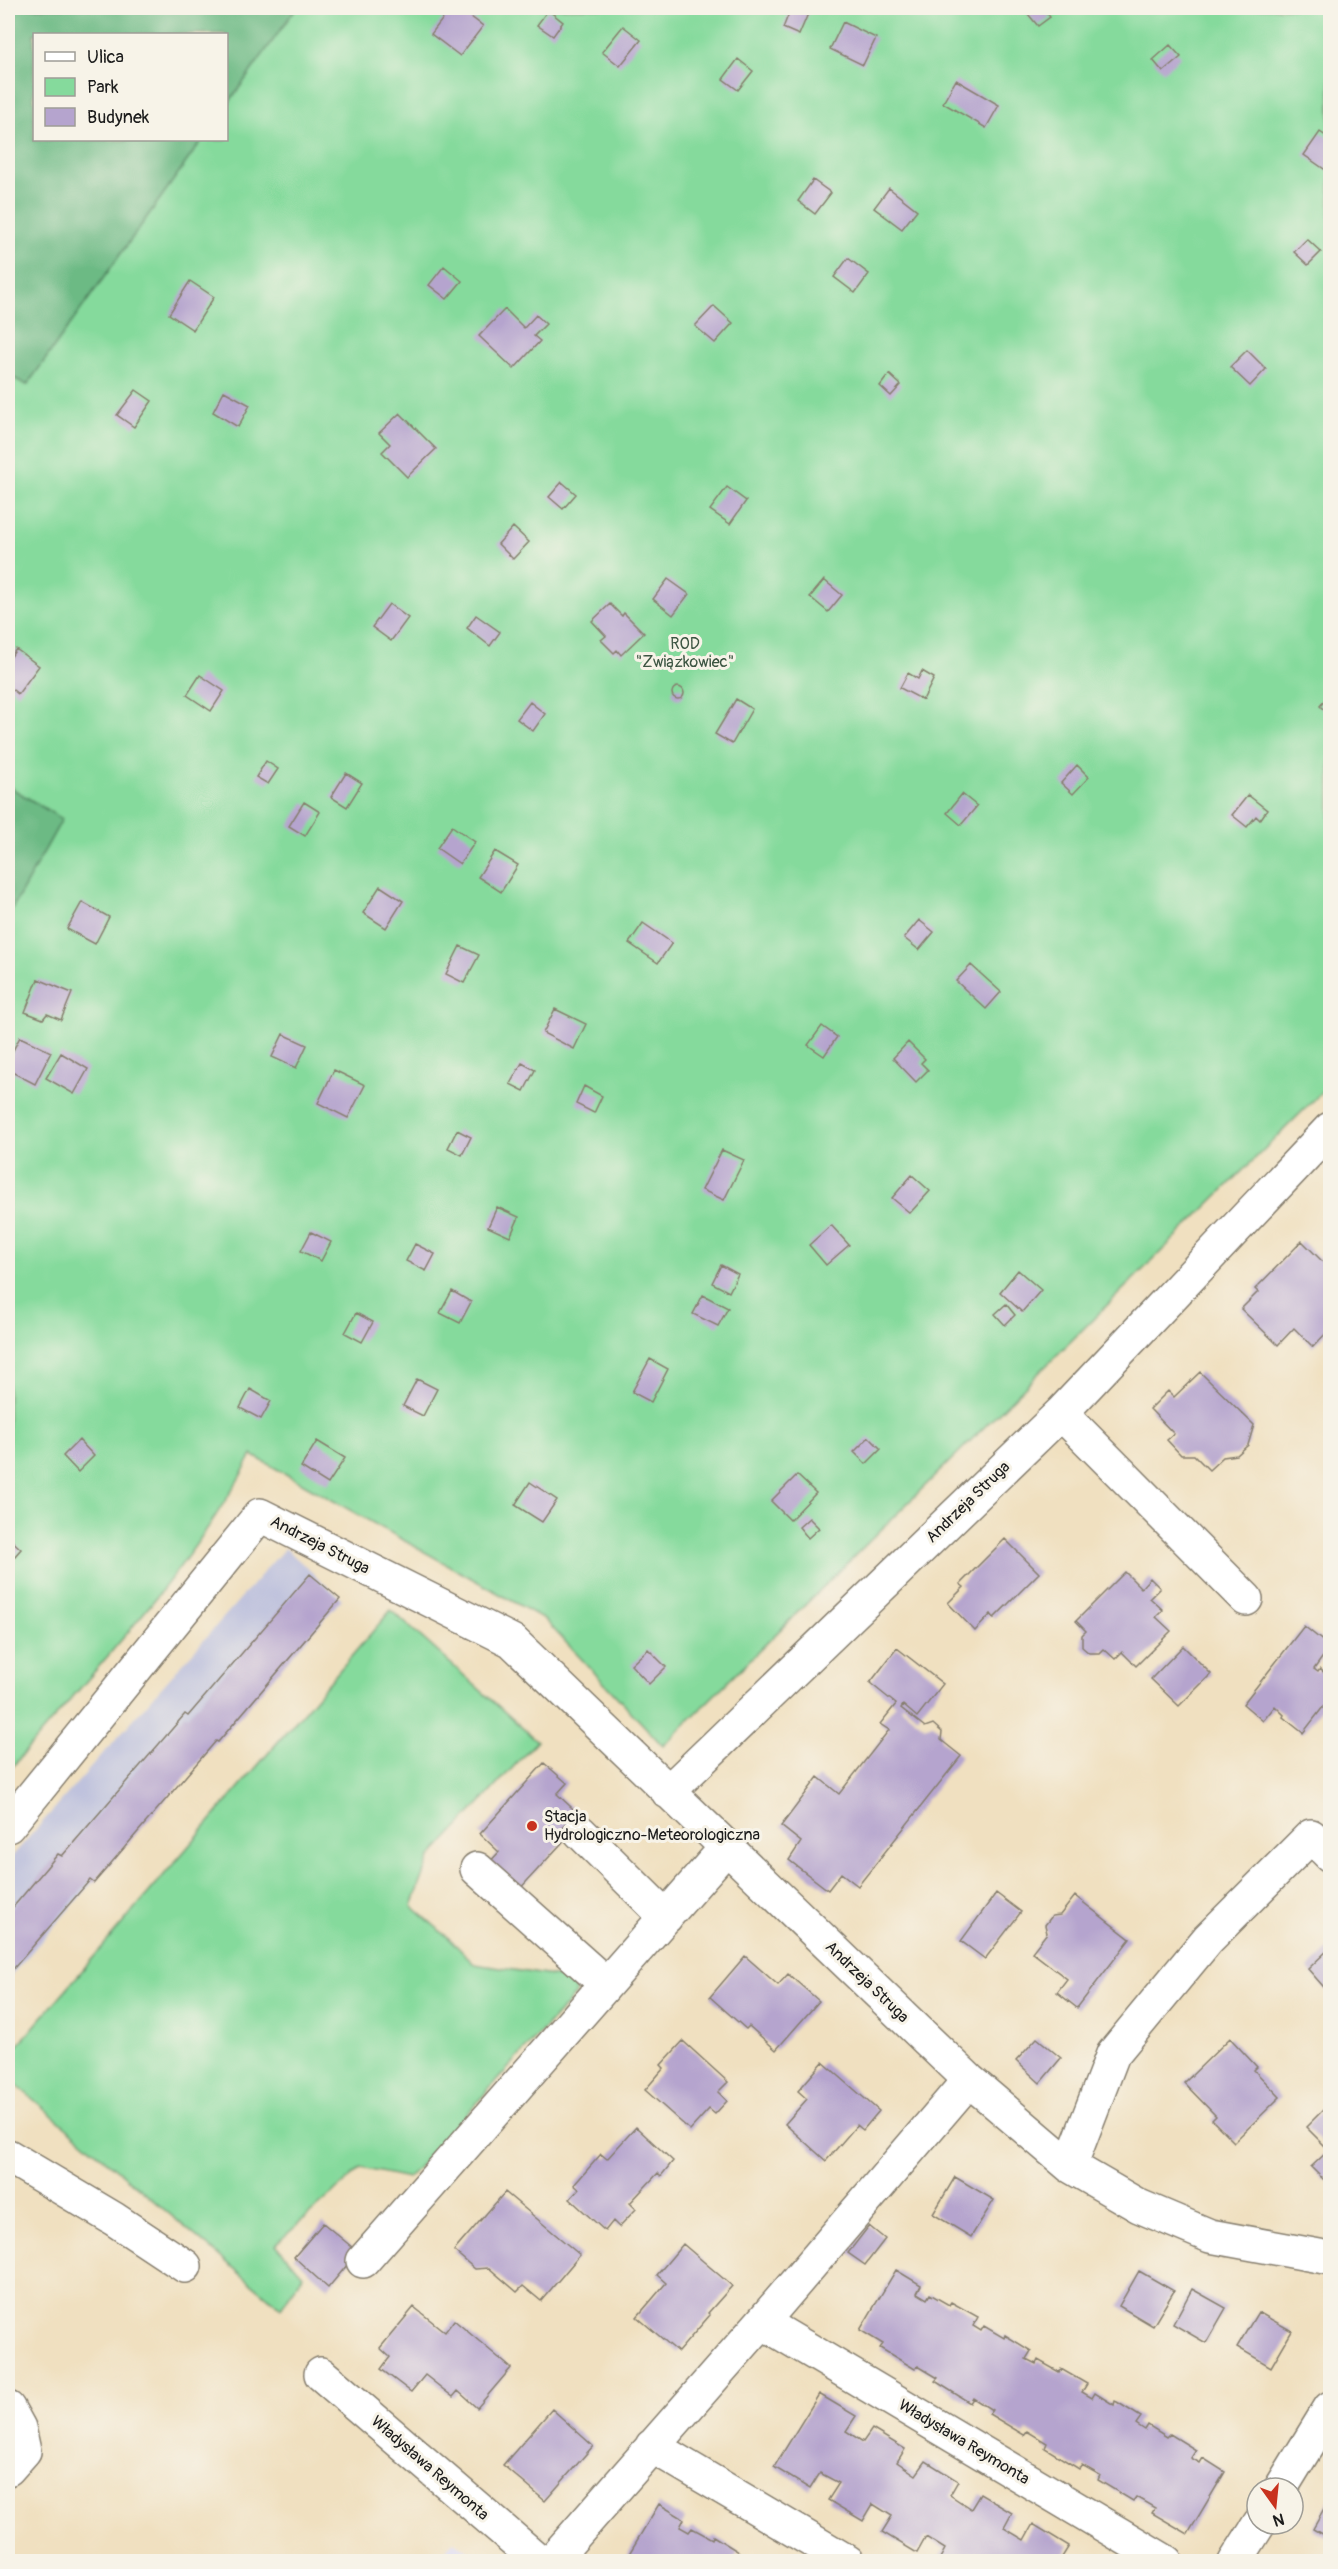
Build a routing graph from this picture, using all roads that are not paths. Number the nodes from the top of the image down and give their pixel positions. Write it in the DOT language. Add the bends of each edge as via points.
graph roads {
  1 [pos="1325,1146"];
  2 [pos="1061,1413"];
  3 [pos="1246,1599"];
  4 [pos="669,1792"];
  5 [pos="8,1826"];
  6 [pos="580,1832"];
  7 [pos="726,1848"];
  8 [pos="1330,1855"];
  9 [pos="477,1869"];
  10 [pos="666,1917"];
  11 [pos="606,1984"];
  12 [pos="969,2080"];
  13 [pos="8,2156"];
  14 [pos="1070,2166"];
  15 [pos="1330,2258"];
  16 [pos="363,2261"];
  17 [pos="185,2266"];
  18 [pos="762,2322"];
  19 [pos="321,2374"];
  20 [pos="8,2408"];
  21 [pos="1330,2408"];
  22 [pos="652,2446"];
  23 [pos="8,2469"];
  24 [pos="1288,2476"];
  25 [pos="1251,2536"];
  26 [pos="540,2562"];
  27 [pos="551,2562"];
  28 [pos="848,2562"];
  29 [pos="1166,2562"];
  30 [pos="1235,2562"];
  1 -- 2 [label="street, Andrzeja Struga"];
  2 -- 3 [label="street"];
  2 -- 4 [label="street, Andrzeja Struga"];
  4 -- 5 [label="street, Andrzeja Struga" via="512,1641 260,1515"];
  4 -- 7 [label="street, Andrzeja Struga"];
  6 -- 10 [label="street"];
  7 -- 10 [label="street"];
  7 -- 12 [label="street, Andrzeja Struga"];
  8 -- 14 [label="street" via="1311,1836 1208,1939 1113,2054"];
  9 -- 11 [label="street"];
  10 -- 11 [label="street"];
  11 -- 16 [label="street"];
  12 -- 14 [label="street, Andrzeja Struga"];
  12 -- 18 [label="street"];
  13 -- 17 [label="street"];
  14 -- 15 [label="street, Andrzeja Struga" via="1139,2206 1210,2236"];
  18 -- 22 [label="street"];
  18 -- 29 [label="street, Władysława Reymonta"];
  19 -- 26 [label="street, Władysława Reymonta"];
  20 -- 23 [label="street" via="20,2428 24,2451"];
  21 -- 24 [label="street"];
  22 -- 27 [label="street"];
  22 -- 28 [label="street"];
  25 -- 30 [label="street"];
}
